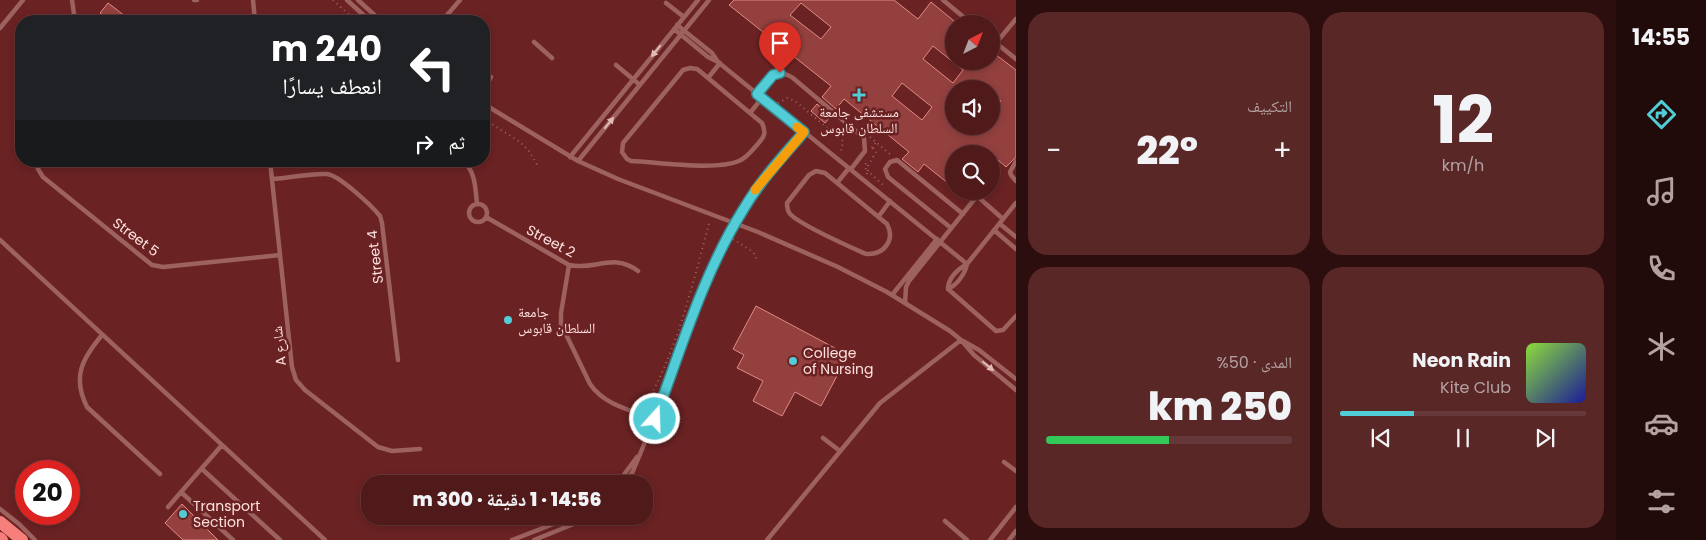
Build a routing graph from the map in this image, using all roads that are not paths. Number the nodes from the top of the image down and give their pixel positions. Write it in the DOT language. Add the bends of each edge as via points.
graph roads {
  1 [pos="23,0"];
  2 [pos="72,0"];
  3 [pos="253,0"];
  4 [pos="347,0"];
  5 [pos="358,0"];
  6 [pos="460,0"];
  7 [pos="698,0"];
  8 [pos="709,0"];
  9 [pos="943,0"];
  10 [pos="666,3"];
  11 [pos="74,15"];
  12 [pos="254,15"];
  13 [pos="363,15"];
  14 [pos="374,15"];
  15 [pos="447,15"];
  16 [pos="961,15"];
  17 [pos="684,17"];
  18 [pos="1016,19"];
  19 [pos="678,25"];
  20 [pos="0,28"];
  21 [pos="674,29"];
  22 [pos="684,30"];
  23 [pos="680,35"];
  24 [pos="1000,38"];
  25 [pos="534,42"];
  26 [pos="1000,46"];
  27 [pos="552,58"];
  28 [pos="1016,59"];
  29 [pos="719,63"];
  30 [pos="616,64"];
  31 [pos="708,78"];
  32 [pos="633,80"];
  33 [pos="640,85"];
  34 [pos="757,94"];
  35 [pos="762,98"];
  36 [pos="490,108"];
  37 [pos="750,113"];
  38 [pos="804,132"];
  39 [pos="570,156"];
  40 [pos="578,160"];
  41 [pos="1016,161"];
  42 [pos="37,167"];
  43 [pos="271,167"];
  44 [pos="468,167"];
  45 [pos="850,169"];
  46 [pos="272,179"];
  47 [pos="1016,181"];
  48 [pos="837,183"];
  49 [pos="974,200"];
  50 [pos="985,200"];
  51 [pos="890,202"];
  52 [pos="477,203"];
  53 [pos="1016,203"];
  54 [pos="963,214"];
  55 [pos="879,216"];
  56 [pos="486,217"];
  57 [pos="1004,219"];
  58 [pos="1000,224"];
  59 [pos="951,228"];
  60 [pos="994,230"];
  61 [pos="1016,237"];
  62 [pos="0,240"];
  63 [pos="938,241"];
  64 [pos="1016,249"];
  65 [pos="280,255"];
  66 [pos="967,264"];
  67 [pos="569,265"];
  68 [pos="638,271"];
  69 [pos="892,295"];
  70 [pos="905,302"];
  71 [pos="1016,316"];
  72 [pos="102,335"];
  73 [pos="962,340"];
  74 [pos="398,360"];
  75 [pos="1016,379"];
  76 [pos="1016,390"];
  77 [pos="655,419"];
  78 [pos="823,438"];
  79 [pos="222,445"];
  80 [pos="643,448"];
  81 [pos="420,449"];
  82 [pos="840,451"];
  83 [pos="1004,462"];
  84 [pos="202,468"];
  85 [pos="1016,472"];
  86 [pos="160,474"];
  87 [pos="624,475"];
  88 [pos="631,475"];
  89 [pos="181,492"];
  90 [pos="168,507"];
  91 [pos="1016,507"];
  92 [pos="0,509"];
  93 [pos="946,521"];
  94 [pos="0,522"];
  95 [pos="551,525"];
  96 [pos="571,525"];
  97 [pos="1016,532"];
  98 [pos="22,540"];
  99 [pos="35,540"];
  100 [pos="233,540"];
  101 [pos="280,540"];
  102 [pos="325,540"];
  103 [pos="512,540"];
  104 [pos="534,540"];
  105 [pos="767,540"];
  106 [pos="967,540"];
  107 [pos="990,540"];
  108 [pos="1009,540"];
  1 -- 20 [label="lane"];
  2 -- 11 [label="lane"];
  3 -- 12 [label="lane"];
  4 -- 13 [label="lane"];
  5 -- 14 [label="lane"];
  6 -- 15 [label="lane"];
  7 -- 17 [label="lane"];
  8 -- 22 [label="lane"];
  9 -- 16 [label="lane"];
  10 -- 17 [label="lane"];
  17 -- 19 [label="lane"];
  18 -- 24 [label="lane"];
  19 -- 21 [label="lane"];
  19 -- 22 [label="lane"];
  21 -- 23 [label="lane"];
  21 -- 32 [label="lane, one-way"];
  22 -- 23 [label="lane"];
  22 -- 29 [label="lane"];
  23 -- 29 [label="lane"];
  23 -- 33 [label="lane"];
  25 -- 27 [label="lane"];
  26 -- 28 [label="lane"];
  29 -- 31 [label="lane"];
  29 -- 34 [label="lane"];
  30 -- 32 [label="lane"];
  31 -- 37 [label="lane"];
  31 -- 37 [label="lane" via="696,69 683,70 623,143 622,152 627,159 702,166 732,164 752,152 765,135 762,122"];
  32 -- 33 [label="lane"];
  32 -- 39 [label="lane"];
  40 -- 33 [label="lane, one-way"];
  34 -- 35 [label="lane"];
  34 -- 45 [label="lane" via="773,75 787,74 864,138 865,151"];
  35 -- 37 [label="lane"];
  35 -- 38 [label="lane"];
  36 -- 39 [label="lane"];
  38 -- 45 [label="lane"];
  38 -- 77 [label="lane, bridge" via="764,178 725,241"];
  39 -- 40 [label="lane"];
  40 -- 69 [label="lane" via="618,179 758,232"];
  41 -- 47 [label="lane" via="1010,172"];
  42 -- 65 [label="lane, Street 5" via="42,177 152,265 163,267"];
  43 -- 46 [label="lane, A شارع"];
  44 -- 52 [label="lane"];
  45 -- 48 [label="lane"];
  45 -- 51 [label="lane"];
  46 -- 65 [label="lane, A شارع"];
  46 -- 74 [label="lane, Street 4" via="332,175 380,216"];
  48 -- 55 [label="lane"];
  48 -- 55 [label="lane" via="820,171 812,172 790,199 788,211 805,224 874,255 890,241 888,224"];
  49 -- 54 [label="lane"];
  50 -- 57 [label="lane"];
  51 -- 55 [label="lane"];
  51 -- 63 [label="lane"];
  52 -- 56 [label="lane" via="486,208"];
  52 -- 56 [label="lane" via="471,206 469,216 477,222"];
  53 -- 57 [label="lane"];
  54 -- 59 [label="lane"];
  54 -- 59 [label="lane" via="896,160 890,162 885,170 888,178"];
  56 -- 67 [label="lane, Street 2"];
  57 -- 58 [label="lane"];
  58 -- 60 [label="lane"];
  58 -- 61 [label="lane"];
  59 -- 63 [label="lane"];
  60 -- 64 [label="lane"];
  60 -- 66 [label="lane"];
  62 -- 72 [label="lane"];
  63 -- 66 [label="lane"];
  63 -- 69 [label="lane"];
  63 -- 70 [label="lane" via="909,281"];
  65 -- 81 [label="lane, A شارع" via="296,380 378,446 392,451"];
  66 -- 71 [label="lane" via="964,274 948,288 996,331 1003,330"];
  67 -- 68 [label="lane, Street 2" via="580,267 617,262"];
  67 -- 77 [label="lane" via="561,314 563,329 596,393 604,400"];
  69 -- 70 [label="lane"];
  70 -- 73 [label="lane"];
  72 -- 79 [label="lane"];
  72 -- 86 [label="lane" via="82,363 81,396 87,407"];
  73 -- 75 [label="lane"];
  73 -- 76 [label="lane, one-way" via="974,355"];
  73 -- 82 [label="lane" via="887,396"];
  77 -- 80 [label="lane"];
  78 -- 82 [label="lane"];
  79 -- 84 [label="lane"];
  79 -- 102 [label="lane"];
  80 -- 87 [label="lane"];
  80 -- 88 [label="lane"];
  82 -- 105 [label="lane"];
  83 -- 85 [label="lane"];
  84 -- 89 [label="lane"];
  84 -- 101 [label="lane"];
  89 -- 90 [label="lane"];
  89 -- 100 [label="lane"];
  91 -- 107 [label="lane"];
  92 -- 99 [label="lane"];
  93 -- 106 [label="lane"];
  94 -- 98 [label="main road"];
  95 -- 103 [label="lane"];
  96 -- 104 [label="lane"];
  97 -- 108 [label="lane"];
}
